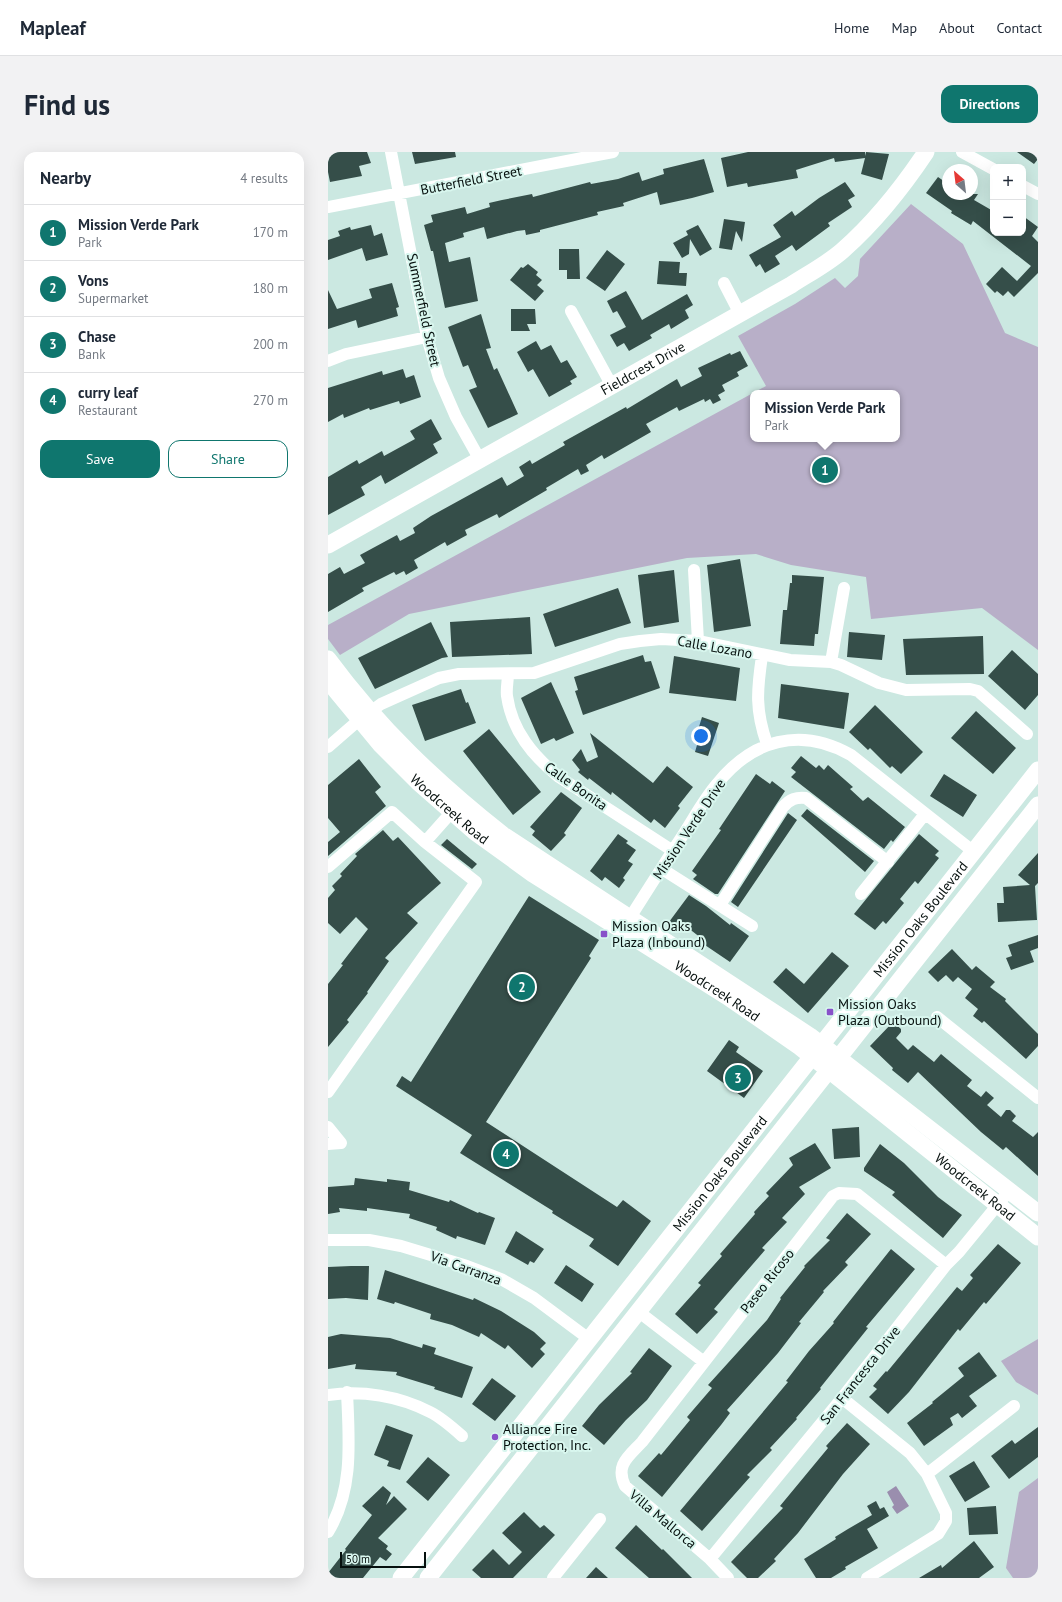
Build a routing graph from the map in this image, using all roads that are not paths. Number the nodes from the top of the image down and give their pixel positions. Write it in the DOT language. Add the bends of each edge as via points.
graph roads {
  1 [pos="392,152"];
  2 [pos="613,152"];
  3 [pos="926,152"];
  4 [pos="962,152"];
  5 [pos="990,167"];
  6 [pos="1026,188"];
  7 [pos="400,194"];
  8 [pos="1038,194"];
  9 [pos="328,207"];
  10 [pos="724,283"];
  11 [pos="571,311"];
  12 [pos="740,314"];
  13 [pos="427,337"];
  14 [pos="328,361"];
  15 [pos="612,386"];
  16 [pos="480,460"];
  17 [pos="328,545"];
  18 [pos="694,570"];
  19 [pos="844,588"];
  20 [pos="698,642"];
  21 [pos="762,656"];
  22 [pos="328,659"];
  23 [pos="831,662"];
  24 [pos="508,674"];
  25 [pos="328,681"];
  26 [pos="364,716"];
  27 [pos="1027,734"];
  28 [pos="767,744"];
  29 [pos="328,747"];
  30 [pos="1038,770"];
  31 [pos="1038,805"];
  32 [pos="456,807"];
  33 [pos="925,814"];
  34 [pos="425,842"];
  35 [pos="673,851"];
  36 [pos="974,852"];
  37 [pos="888,862"];
  38 [pos="328,867"];
  39 [pos="662,868"];
  40 [pos="861,894"];
  41 [pos="720,905"];
  42 [pos="626,925"];
  43 [pos="752,926"];
  44 [pos="937,1017"];
  45 [pos="817,1050"];
  46 [pos="834,1064"];
  47 [pos="330,1084"];
  48 [pos="1038,1098"];
  49 [pos="328,1127"];
  50 [pos="328,1144"];
  51 [pos="1009,1191"];
  52 [pos="997,1206"];
  53 [pos="1038,1213"];
  54 [pos="1038,1237"];
  55 [pos="328,1240"];
  56 [pos="946,1266"];
  57 [pos="639,1312"];
  58 [pos="589,1339"];
  59 [pos="704,1362"];
  60 [pos="347,1392"];
  61 [pos="328,1395"];
  62 [pos="842,1398"];
  63 [pos="1014,1406"];
  64 [pos="462,1436"];
  65 [pos="927,1474"];
  66 [pos="620,1477"];
  67 [pos="600,1519"];
  68 [pos="328,1532"];
  69 [pos="710,1559"];
  70 [pos="401,1578"];
  71 [pos="428,1578"];
  72 [pos="553,1578"];
  73 [pos="728,1578"];
  74 [pos="867,1578"];
  1 -- 7 [label="street, Summerfield Street"];
  2 -- 7 [label="street, Butterfield Street"];
  3 -- 12 [label="main road, Fieldcrest Drive" via="906,182 876,218 841,252"];
  4 -- 5 [label="street"];
  6 -- 8 [label="street"];
  7 -- 9 [label="street, Butterfield Street"];
  7 -- 13 [label="street, Summerfield Street"];
  10 -- 12 [label="street"];
  11 -- 15 [label="street"];
  12 -- 15 [label="main road, Fieldcrest Drive"];
  13 -- 14 [label="street" via="346,354"];
  13 -- 16 [label="street, Summerfield Street" via="438,378"];
  15 -- 16 [label="main road, Fieldcrest Drive"];
  16 -- 17 [label="main road, Fieldcrest Drive"];
  18 -- 20 [label="street"];
  19 -- 23 [label="street"];
  20 -- 21 [label="street, Calle Lozano"];
  20 -- 24 [label="street, Calle Lozano" via="661,639 620,644 534,673"];
  21 -- 23 [label="street, Calle Lozano"];
  21 -- 28 [label="street" via="757,687 760,722"];
  22 -- 26 [label="main road, Woodcreek Road"];
  23 -- 27 [label="street, Calle Lozano" via="841,664 879,683 906,690 978,691"];
  24 -- 26 [label="street, Calle Lozano" via="459,674 440,678 381,704"];
  24 -- 35 [label="street, Calle Bonita" via="507,694 511,714 524,742 542,763 559,777"];
  25 -- 26 [label="main road, Woodcreek Road"];
  26 -- 29 [label="street, Calle Lozano"];
  26 -- 32 [label="main road, Woodcreek Road" via="418,782"];
  28 -- 33 [label="street, Mission Verde Drive" via="803,740 821,742 842,750"];
  28 -- 35 [label="street, Mission Verde Drive" via="744,757 716,784"];
  30 -- 36 [label="main road, Mission Oaks Boulevard"];
  31 -- 46 [label="main road, Mission Oaks Boulevard"];
  32 -- 34 [label="street"];
  32 -- 42 [label="main road, Woodcreek Road" via="509,857"];
  33 -- 36 [label="street, Mission Verde Drive"];
  33 -- 37 [label="street"];
  34 -- 38 [label="street" via="392,812"];
  34 -- 47 [label="street" via="476,882"];
  35 -- 39 [label="street, Mission Verde Drive"];
  36 -- 45 [label="main road, Mission Oaks Boulevard"];
  37 -- 40 [label="street"];
  37 -- 41 [label="street" via="806,798 797,797 783,807"];
  39 -- 41 [label="street"];
  39 -- 42 [label="street, Mission Verde Drive"];
  41 -- 43 [label="street"];
  42 -- 45 [label="main road, Woodcreek Road" via="728,997"];
  44 -- 48 [label="street"];
  45 -- 46 [label="main road, Woodcreek Road"];
  45 -- 58 [label="main road, Mission Oaks Boulevard"];
  46 -- 51 [label="main road, Woodcreek Road"];
  46 -- 52 [label="main road, Woodcreek Road"];
  46 -- 57 [label="main road, Mission Oaks Boulevard"];
  49 -- 50 [label="street" via="341,1143"];
  51 -- 52 [label="street, San Francesca Drive"];
  51 -- 53 [label="main road, Woodcreek Road"];
  52 -- 54 [label="main road, Woodcreek Road"];
  52 -- 56 [label="street, San Francesca Drive"];
  55 -- 58 [label="street, Via Carranza" via="369,1240 400,1246 467,1266 501,1279 534,1298"];
  56 -- 59 [label="street, Paseo Ricoso" via="856,1194 839,1193 833,1196"];
  56 -- 62 [label="street, San Francesca Drive"];
  57 -- 59 [label="street"];
  57 -- 71 [label="main road, Mission Oaks Boulevard"];
  58 -- 70 [label="main road, Mission Oaks Boulevard"];
  59 -- 66 [label="street, Paseo Ricoso" via="625,1460"];
  60 -- 61 [label="street"];
  60 -- 64 [label="street" via="369,1393 430,1412"];
  60 -- 68 [label="street" via="349,1462 345,1492 336,1519"];
  62 -- 65 [label="street" via="899,1443"];
  62 -- 69 [label="street, San Francesca Drive"];
  63 -- 65 [label="street"];
  65 -- 74 [label="street" via="946,1512 943,1528 938,1534"];
  66 -- 69 [label="street, Villa Mallorca" via="632,1494"];
  67 -- 72 [label="street"];
  69 -- 73 [label="street, Villa Mallorca"];
}
